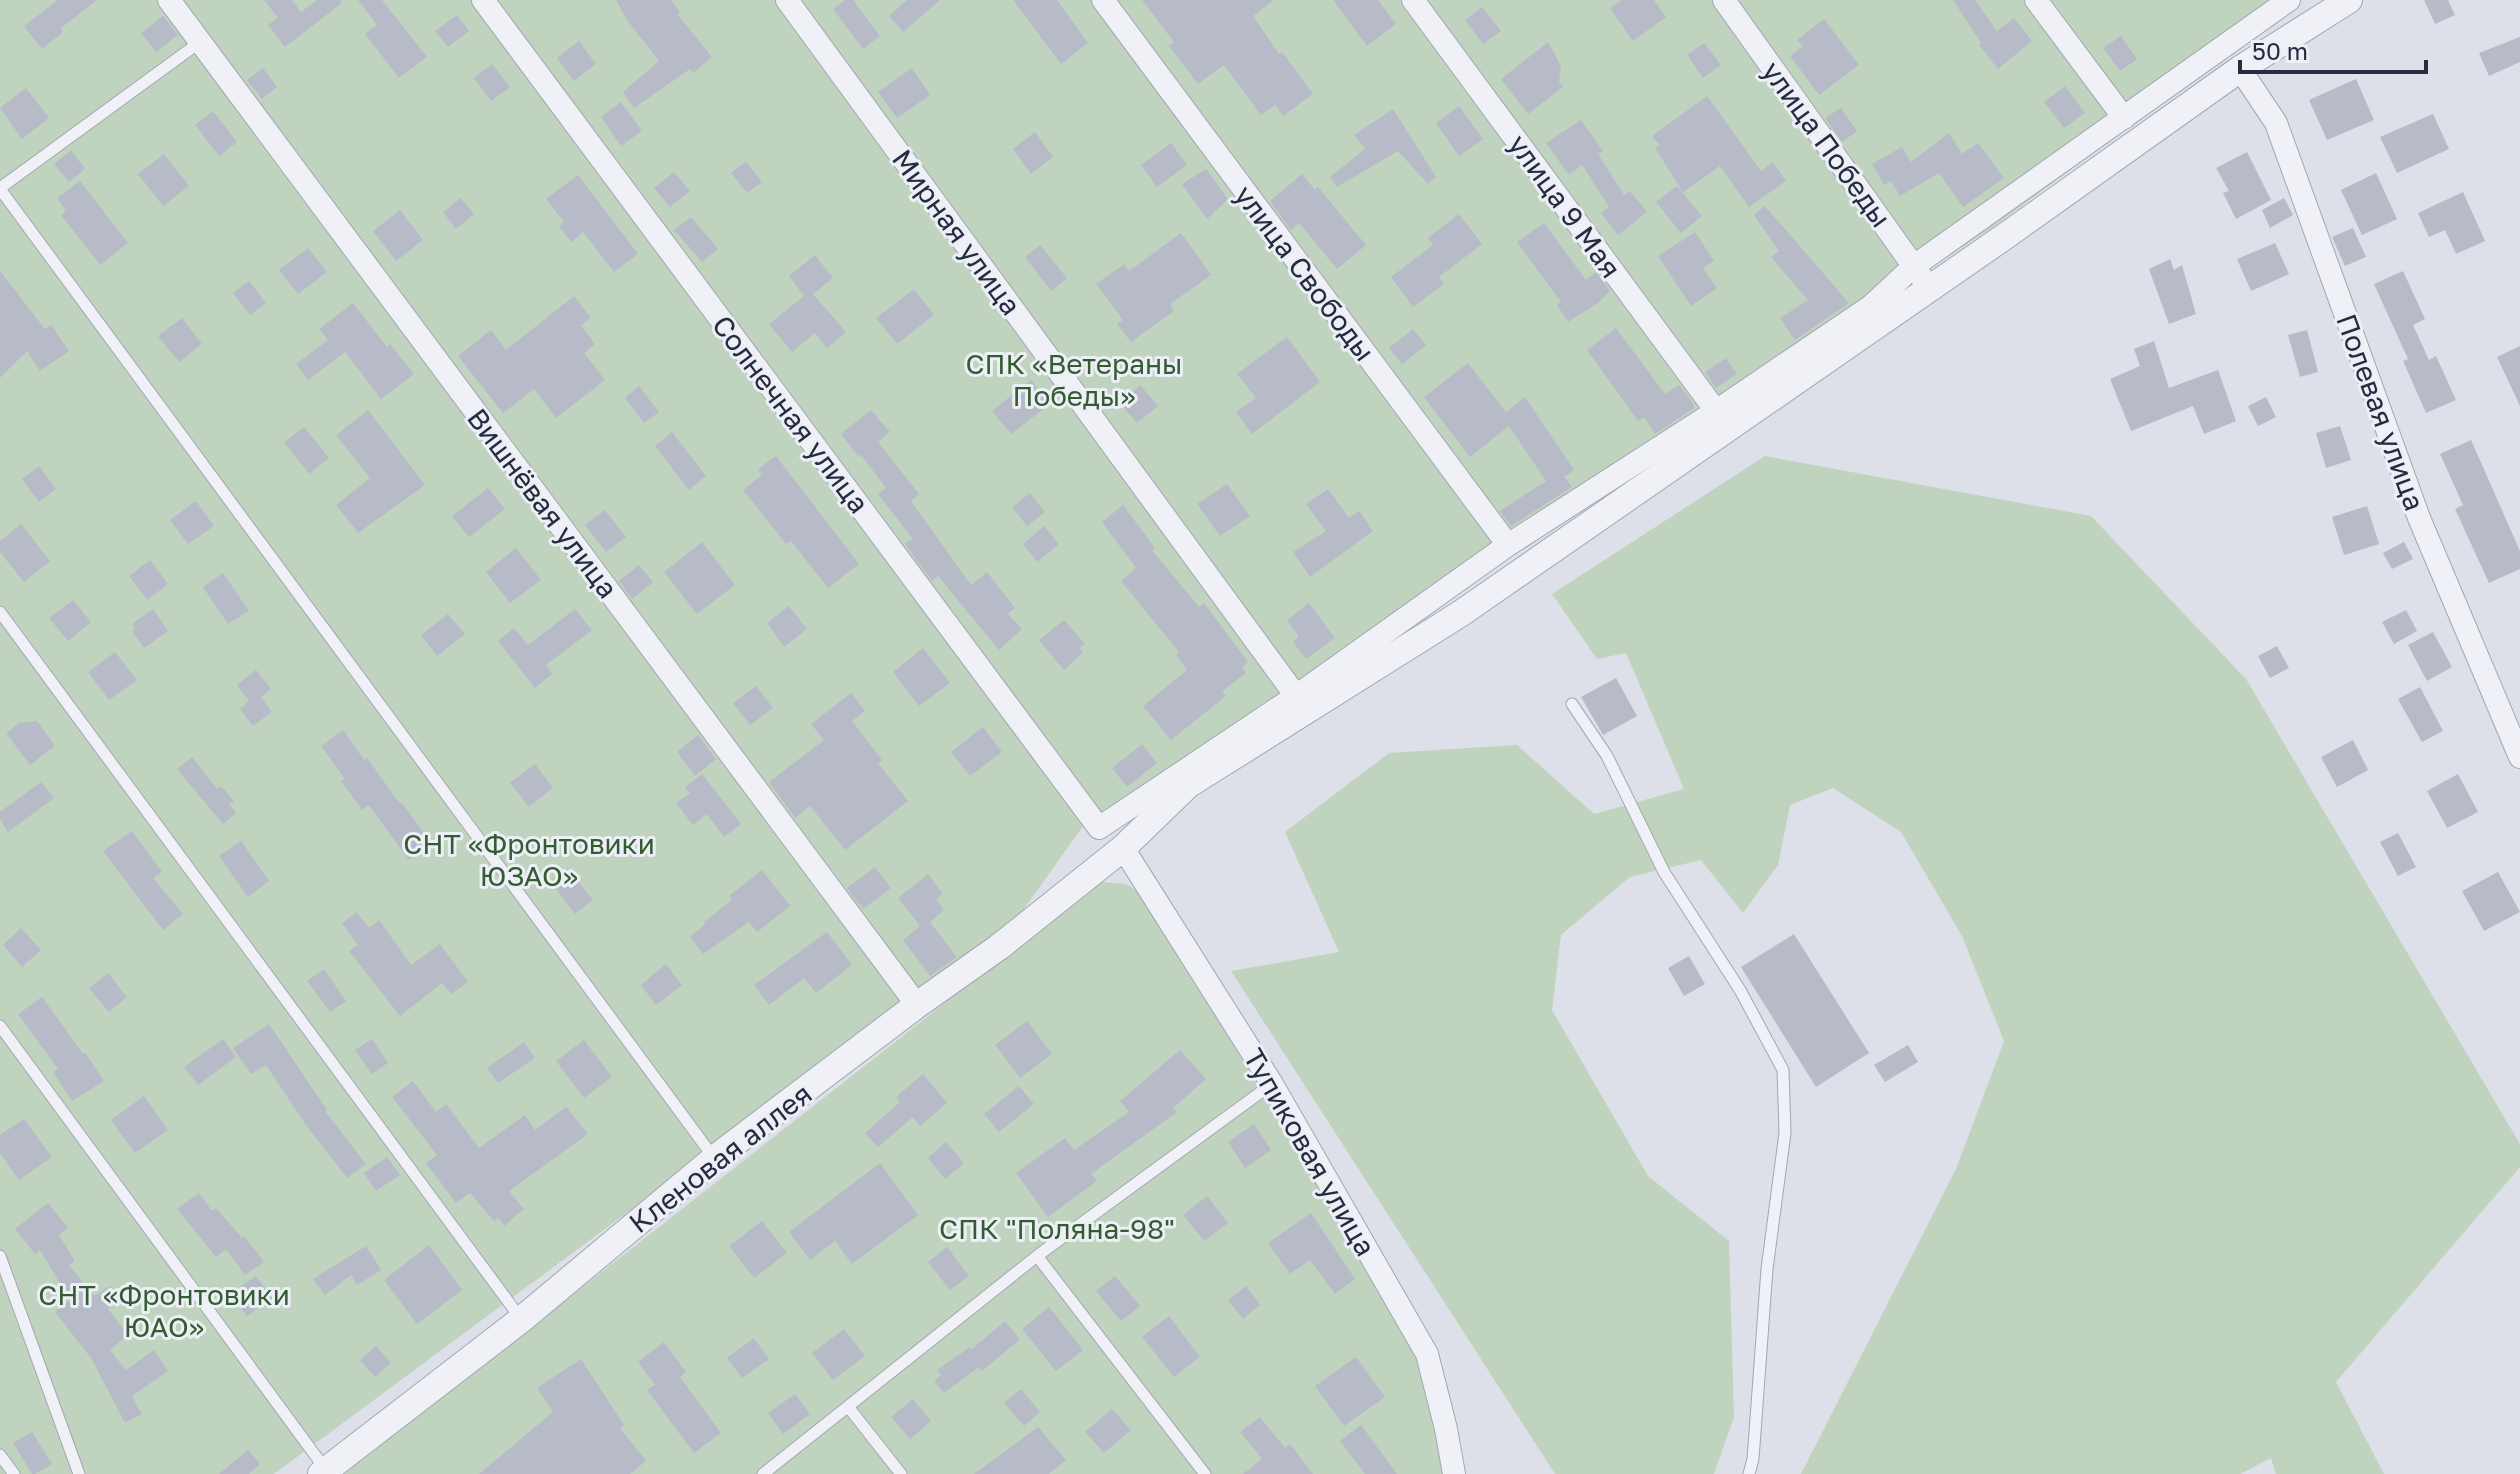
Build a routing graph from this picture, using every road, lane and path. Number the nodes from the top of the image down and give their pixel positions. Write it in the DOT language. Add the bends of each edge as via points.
graph roads {
  1 [pos="169,0"];
  2 [pos="483,0"];
  3 [pos="787,0"];
  4 [pos="1103,0"];
  5 [pos="1413,0"];
  6 [pos="1724,0"];
  7 [pos="2036,0"];
  8 [pos="2289,0"];
  9 [pos="2349,0"];
  10 [pos="200,42"];
  11 [pos="2240,69"];
  12 [pos="2124,118"];
  13 [pos="2140,141"];
  14 [pos="0,189"];
  15 [pos="1914,266"];
  16 [pos="1929,289"];
  17 [pos="1716,411"];
  18 [pos="1508,545"];
  19 [pos="0,612"];
  20 [pos="1296,696"];
  21 [pos="1572,704"];
  22 [pos="2520,757"];
  23 [pos="1123,848"];
  24 [pos="917,1005"];
  25 [pos="0,1026"];
  26 [pos="1272,1084"];
  27 [pos="715,1158"];
  28 [pos="0,1256"];
  29 [pos="1037,1256"];
  30 [pos="522,1319"];
  31 [pos="849,1408"];
  32 [pos="0,1455"];
  33 [pos="324,1472"];
  34 [pos="14,1474"];
  35 [pos="79,1474"];
  36 [pos="763,1474"];
  37 [pos="901,1474"];
  38 [pos="1205,1474"];
  39 [pos="1454,1474"];
  40 [pos="1749,1474"];
  1 -- 10 [label="street, Вишнёвая улица"];
  2 -- 20 [label="street, Солнечная улица" via="1099,828"];
  3 -- 20 [label="street, Мирная улица"];
  4 -- 18 [label="street, улица Свободы"];
  5 -- 17 [label="street, улица 9 Мая"];
  6 -- 15 [label="street, улица Победы"];
  7 -- 12 [label="street"];
  8 -- 12 [label="street"];
  9 -- 11 [label="street, Кленовая аллея"];
  10 -- 14 [label="lane"];
  10 -- 24 [label="street, Вишнёвая улица"];
  11 -- 13 [label="street, Кленовая аллея"];
  11 -- 22 [label="street, Полевая улица" via="2276,123 2419,518"];
  12 -- 13 [label="lane"];
  12 -- 15 [label="street"];
  13 -- 16 [label="street, Кленовая аллея"];
  14 -- 27 [label="lane"];
  15 -- 16 [label="street, улица Победы"];
  15 -- 17 [label="street" via="1871,306"];
  16 -- 23 [label="street, Кленовая аллея" via="1460,614 1188,785"];
  17 -- 18 [label="street"];
  18 -- 20 [label="street"];
  19 -- 30 [label="lane"];
  21 -- 40 [label="lane" via="1607,756 1664,872 1740,990 1783,1070 1785,1133"];
  23 -- 24 [label="street, Кленовая аллея"];
  23 -- 26 [label="street, Тупиковая улица"];
  24 -- 27 [label="street, Кленовая аллея"];
  25 -- 33 [label="lane"];
  26 -- 29 [label="lane"];
  26 -- 39 [label="street, Тупиковая улица" via="1427,1354"];
  27 -- 30 [label="street, Кленовая аллея"];
  28 -- 35 [label="lane"];
  29 -- 31 [label="lane"];
  29 -- 38 [label="lane"];
  30 -- 33 [label="street, Кленовая аллея"];
  31 -- 36 [label="lane"];
  31 -- 37 [label="lane"];
  32 -- 34 [label="lane"];
}
